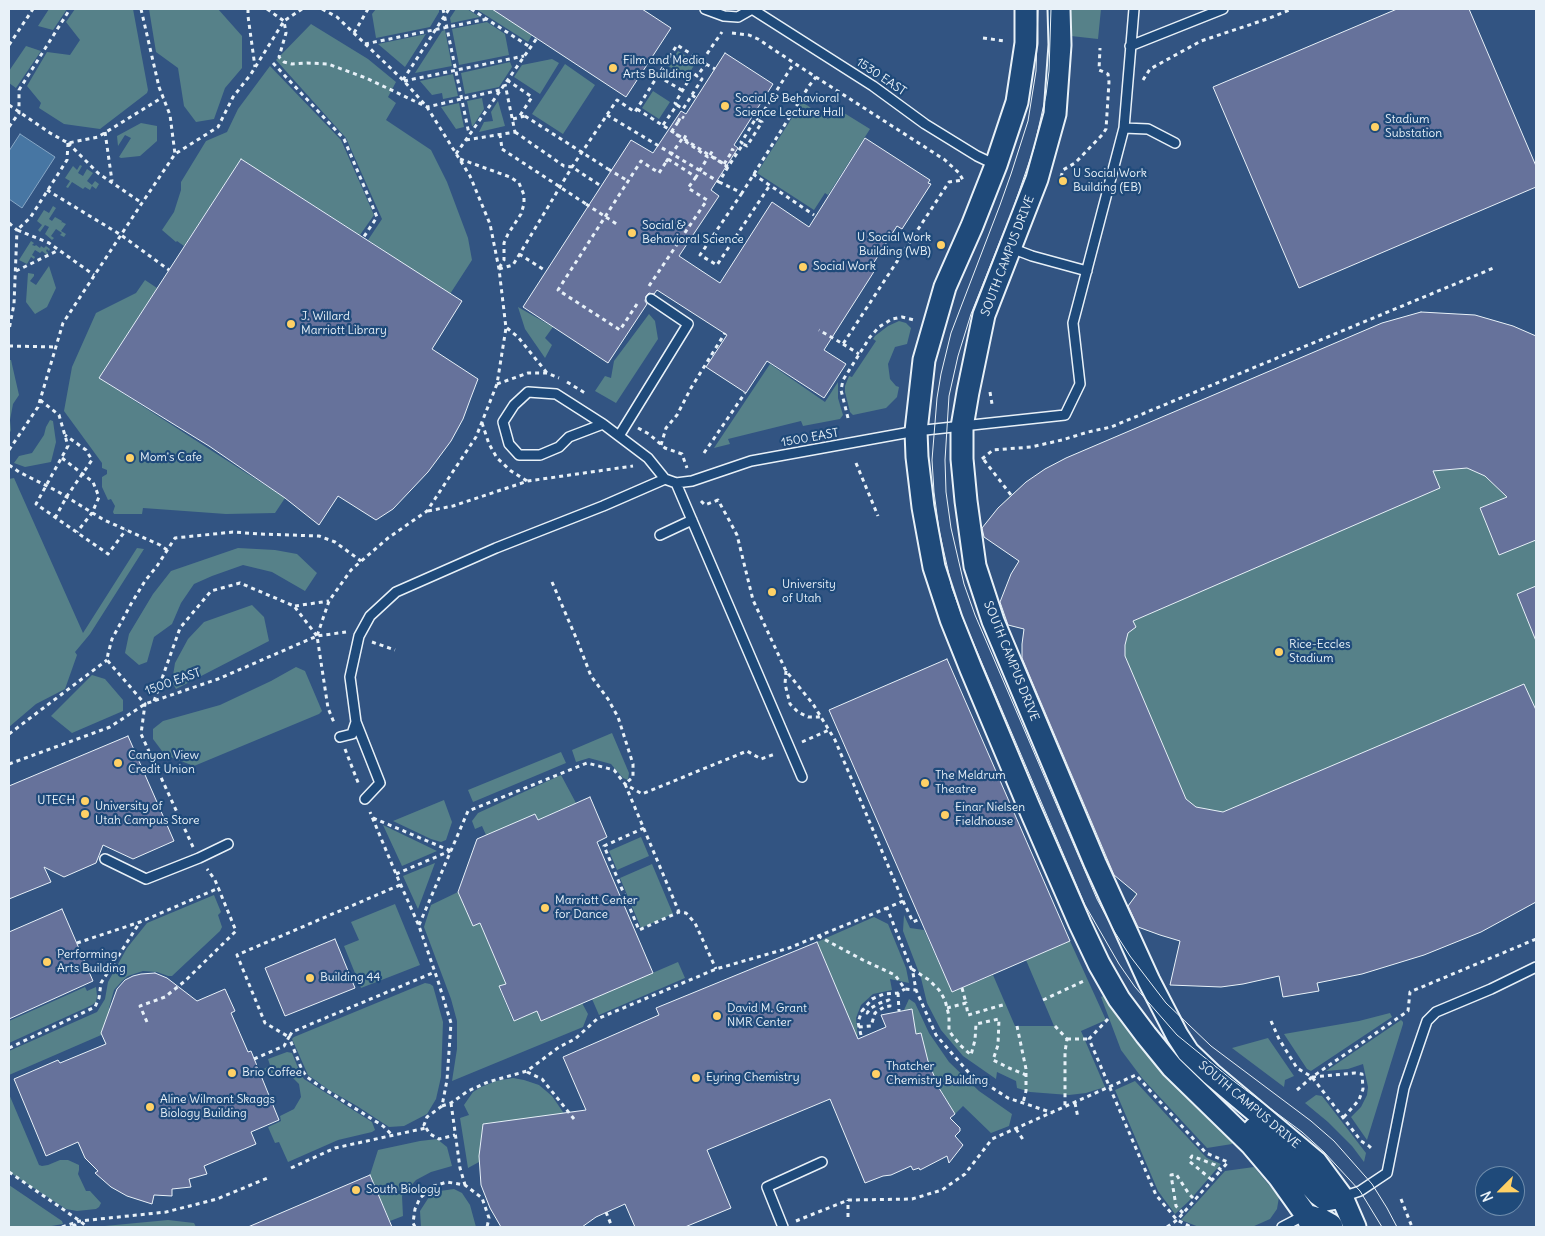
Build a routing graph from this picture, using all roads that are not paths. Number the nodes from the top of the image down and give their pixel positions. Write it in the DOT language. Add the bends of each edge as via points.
graph roads {
  1 [pos="705,9"];
  2 [pos="752,9"];
  3 [pos="1026,9"];
  4 [pos="1059,9"];
  5 [pos="1134,9"];
  6 [pos="1223,9"];
  7 [pos="1130,46"];
  8 [pos="1124,128"];
  9 [pos="1174,143"];
  10 [pos="996,165"];
  11 [pos="1011,248"];
  12 [pos="1087,272"];
  13 [pos="646,298"];
  14 [pos="603,424"];
  15 [pos="962,426"];
  16 [pos="916,431"];
  17 [pos="619,436"];
  18 [pos="665,479"];
  19 [pos="676,483"];
  20 [pos="692,520"];
  21 [pos="660,535"];
  22 [pos="356,722"];
  23 [pos="340,737"];
  24 [pos="802,777"];
  25 [pos="365,799"];
  26 [pos="228,844"];
  27 [pos="104,859"];
  28 [pos="1536,967"];
  29 [pos="1222,1116"];
  30 [pos="822,1162"];
  31 [pos="1342,1197"];
  32 [pos="1309,1221"];
  33 [pos="783,1227"];
  34 [pos="1282,1227"];
  35 [pos="1332,1227"];
  36 [pos="1355,1227"];
  1 -- 2 [label="lane" via="738,17"];
  2 -- 10 [label="lane, 1530 EAST" via="933,128"];
  3 -- 10 [label="street, SOUTH CAMPUS DRIVE" via="1026,43 1017,102"];
  4 -- 11 [label="street, SOUTH CAMPUS DRIVE" via="1055,114 1037,179"];
  5 -- 7 [label="lane"];
  6 -- 7 [label="lane"];
  7 -- 8 [label="lane"];
  8 -- 9 [label="lane" via="1148,129"];
  8 -- 12 [label="lane"];
  10 -- 16 [label="street, SOUTH CAMPUS DRIVE" via="945,287 924,360"];
  11 -- 12 [label="lane"];
  11 -- 15 [label="street, SOUTH CAMPUS DRIVE" via="984,315"];
  12 -- 15 [label="lane, 1500 EAST" via="1073,323 1080,384 1065,415"];
  13 -- 17 [label="lane" via="688,324"];
  14 -- 14 [label="lane" via="556,394 528,392 503,422 509,444 520,455 540,456 558,448 569,437"];
  14 -- 17 [label="lane"];
  15 -- 16 [label="lane, 1500 EAST"];
  15 -- 31 [label="street, SOUTH CAMPUS DRIVE" via="964,482 975,566 992,621 1149,982 1188,1052 1316,1162"];
  16 -- 19 [label="lane, 1500 EAST" via="751,462"];
  16 -- 29 [label="street, SOUTH CAMPUS DRIVE" via="923,507 934,567 948,610 1080,924 1115,992 1146,1035 1172,1067"];
  17 -- 18 [label="lane" via="648,458"];
  18 -- 19 [label="lane"];
  18 -- 22 [label="lane" via="396,592 370,616 358,636 350,677"];
  19 -- 20 [label="lane"];
  20 -- 21 [label="lane"];
  20 -- 24 [label="lane"];
  22 -- 23 [label="lane" via="352,734"];
  22 -- 25 [label="lane" via="380,783"];
  26 -- 27 [label="lane" via="146,879"];
  28 -- 31 [label="lane" via="1436,1012 1427,1021 1404,1088 1387,1172 1360,1192"];
  29 -- 31 [label="street" via="1247,1125 1268,1138 1326,1200"];
  29 -- 32 [label="street, SOUTH CAMPUS DRIVE" via="1279,1177"];
  30 -- 33 [label="lane" via="767,1187"];
  31 -- 36 [label="street, SOUTH CAMPUS DRIVE"];
  32 -- 34 [label="lane"];
  32 -- 35 [label="street" via="1322,1220"];
}
